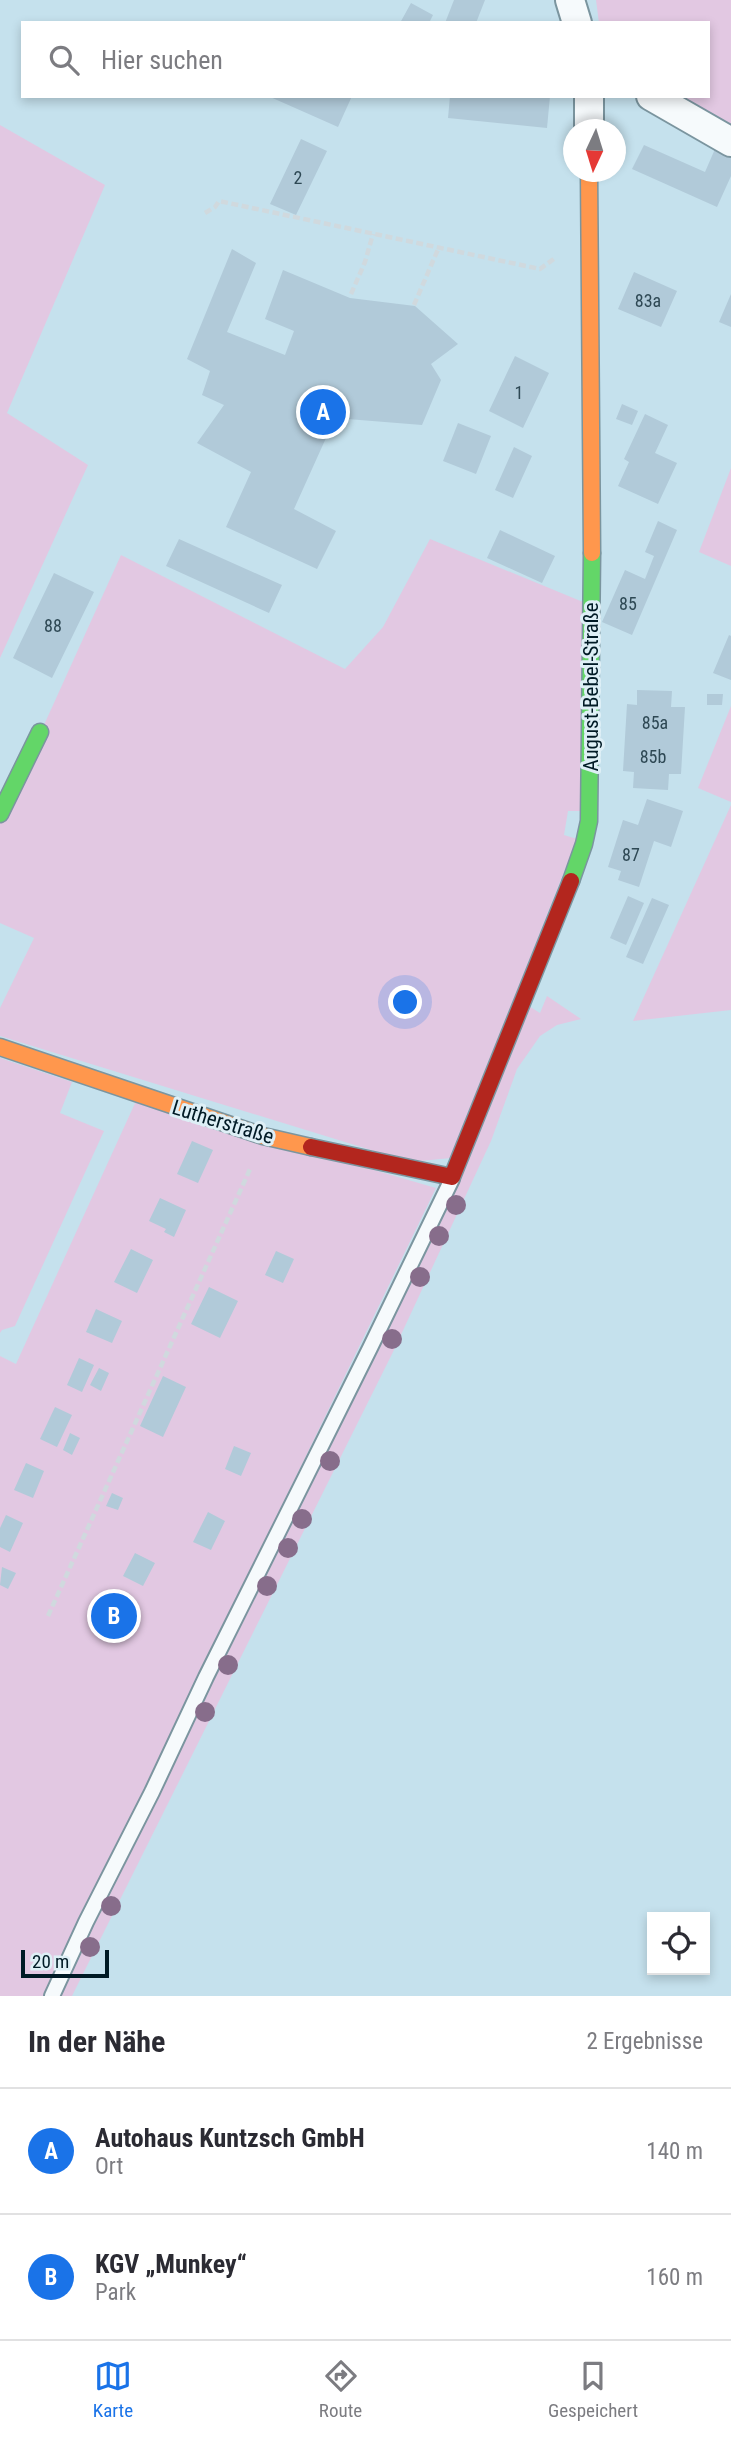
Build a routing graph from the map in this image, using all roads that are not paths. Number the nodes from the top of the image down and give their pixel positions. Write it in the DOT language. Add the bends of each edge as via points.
graph roads {
  1 [pos="570,0"];
  2 [pos="576,21"];
  3 [pos="589,98"];
  4 [pos="654,98"];
  5 [pos="589,119"];
  6 [pos="731,142"];
  7 [pos="589,182"];
  8 [pos="40,732"];
  9 [pos="0,814"];
  10 [pos="0,1046"];
  11 [pos="452,1177"];
  12 [pos="52,1996"];
  1 -- 2 [label="street"];
  3 -- 5 [label="street"];
  4 -- 6 [label="street"];
  7 -- 11 [label="street, August-Bebel-Straße" via="589,821 563,904"];
  8 -- 9 [label="street"];
  10 -- 11 [label="street, Lutherstraße" via="263,1136"];
  11 -- 12 [label="lane"];
}
